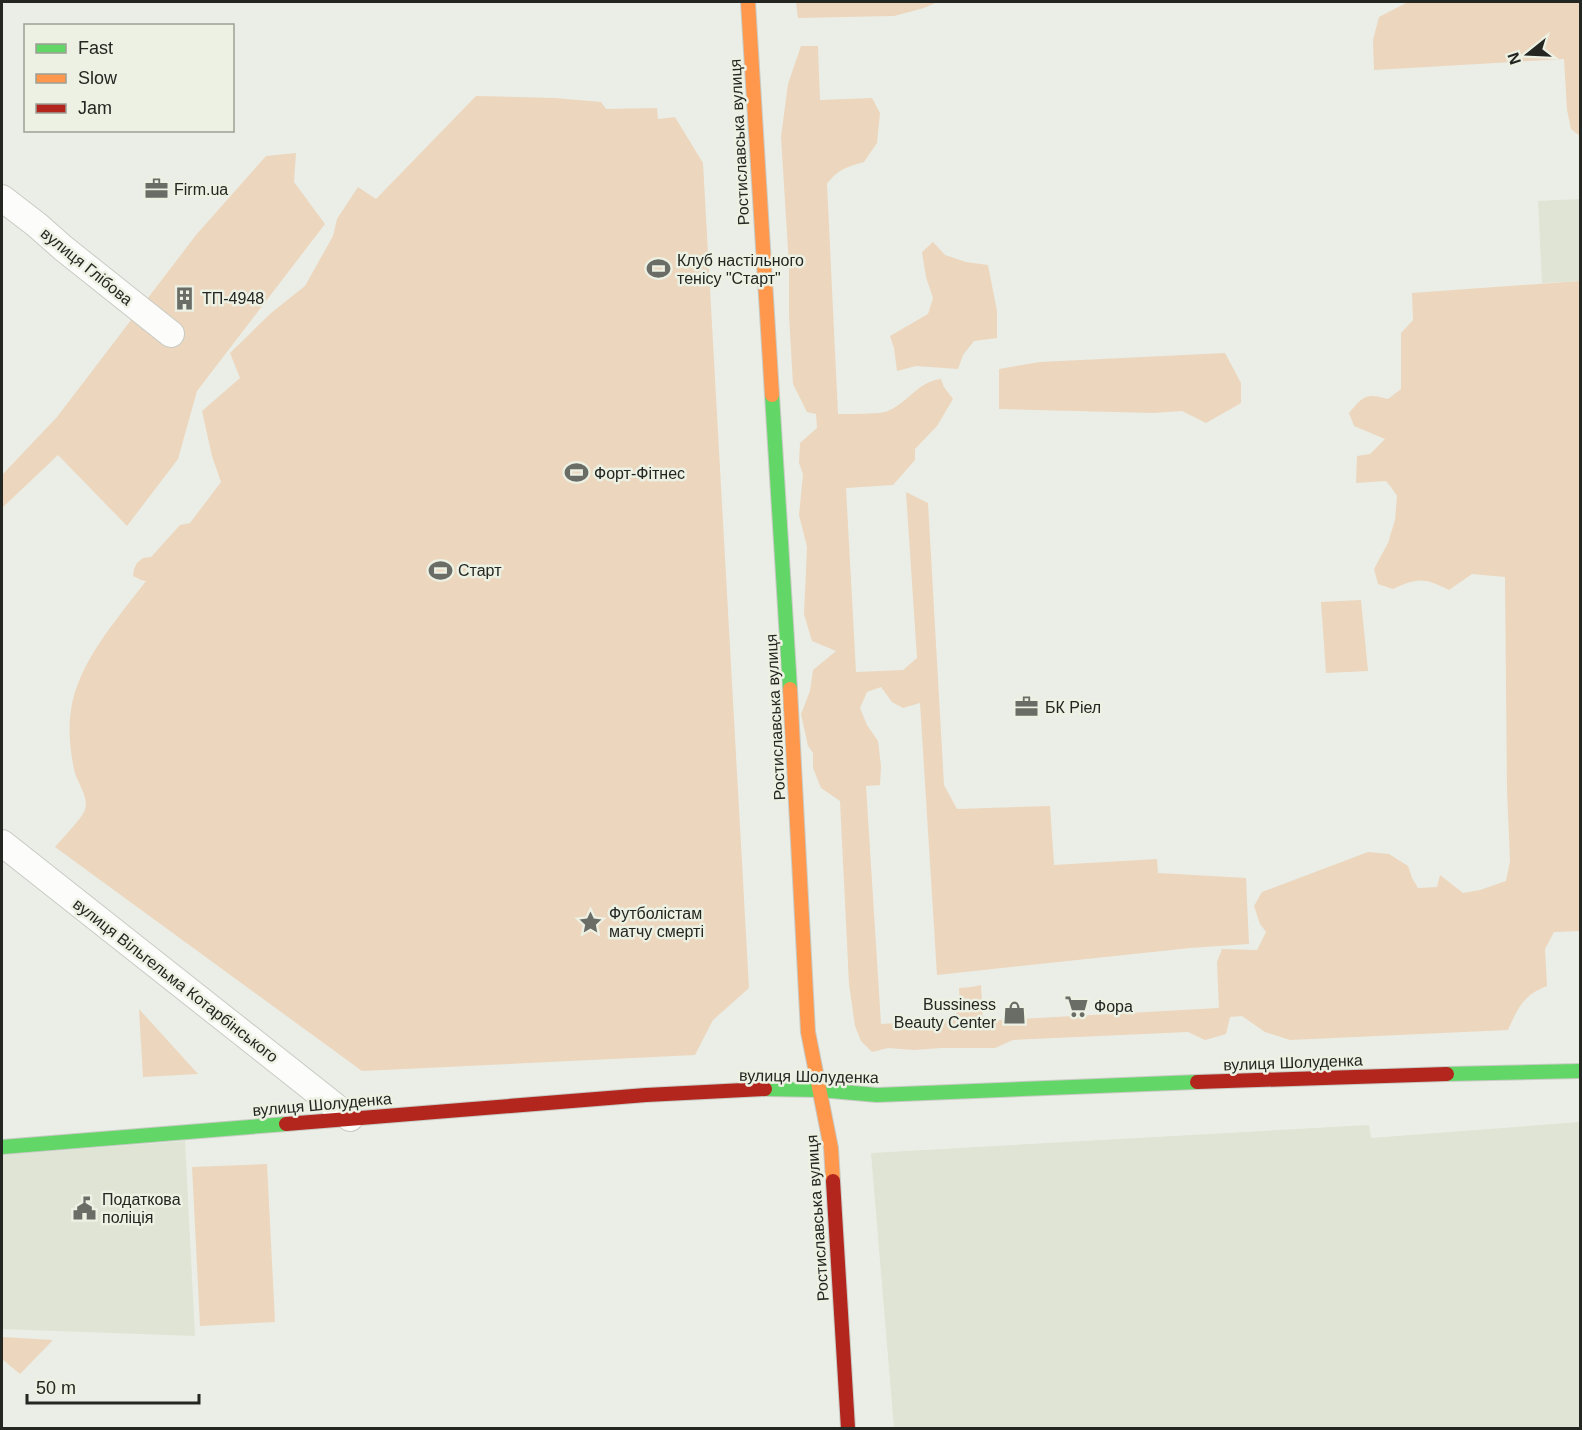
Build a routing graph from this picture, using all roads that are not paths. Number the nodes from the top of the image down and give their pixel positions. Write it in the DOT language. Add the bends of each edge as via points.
graph roads {
  1 [pos="748,2"];
  2 [pos="2,198"];
  3 [pos="171,334"];
  4 [pos="2,843"];
  5 [pos="1581,1071"];
  6 [pos="820,1090"];
  7 [pos="350,1118"];
  8 [pos="2,1147"];
  9 [pos="848,1428"];
  1 -- 6 [label="street, Ростиславська вулиця" via="808,1032"];
  2 -- 3 [label="street, вулиця Глібова"];
  4 -- 7 [label="street, вулиця Вільгельма Котарбінського"];
  5 -- 6 [label="street, вулиця Шолуденка" via="877,1095"];
  6 -- 7 [label="street, вулиця Шолуденка" via="646,1095"];
  6 -- 9 [label="street, Ростиславська вулиця" via="831,1148"];
  7 -- 8 [label="street, вулиця Шолуденка"];
}
